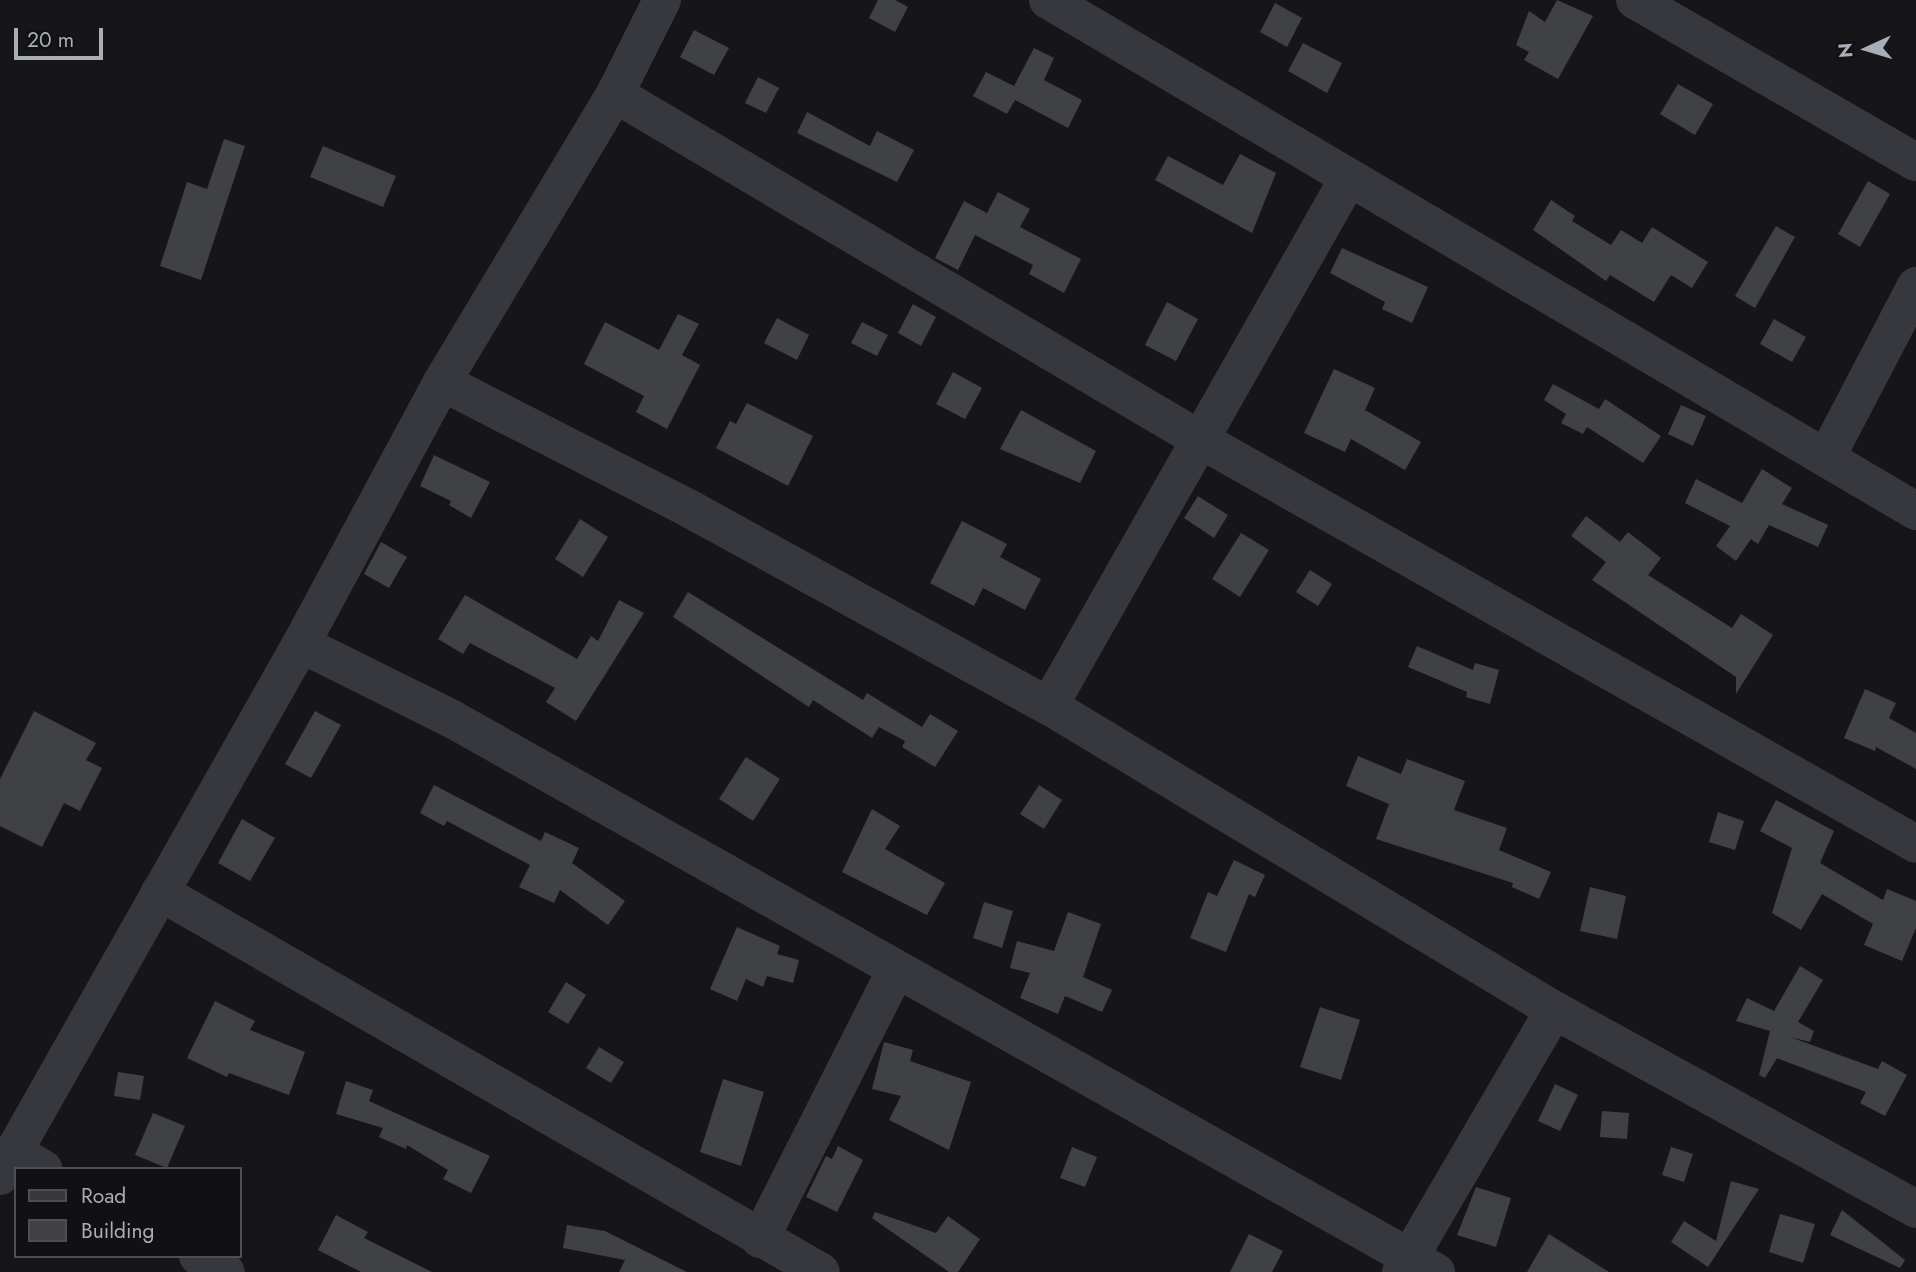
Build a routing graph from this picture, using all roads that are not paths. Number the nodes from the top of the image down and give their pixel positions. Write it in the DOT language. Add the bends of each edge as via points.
graph roads {
  1 [pos="662,0"];
  2 [pos="1048,0"];
  3 [pos="1635,0"];
  4 [pos="615,94"];
  5 [pos="1916,162"];
  6 [pos="1348,179"];
  7 [pos="1916,286"];
  8 [pos="442,382"];
  9 [pos="1199,439"];
  10 [pos="1826,458"];
  11 [pos="1916,511"];
  12 [pos="301,644"];
  13 [pos="1049,706"];
  14 [pos="1916,844"];
  15 [pos="160,892"];
  16 [pos="896,970"];
  17 [pos="1554,1010"];
  18 [pos="19,1166"];
  19 [pos="1916,1209"];
  20 [pos="760,1239"];
  21 [pos="202,1258"];
  22 [pos="1415,1267"];
  23 [pos="226,1272"];
  24 [pos="821,1272"];
  1 -- 4 [label="street"];
  2 -- 6 [label="street"];
  3 -- 5 [label="street"];
  4 -- 8 [label="street"];
  4 -- 9 [label="street"];
  6 -- 9 [label="street"];
  6 -- 10 [label="street"];
  7 -- 10 [label="street"];
  8 -- 12 [label="street"];
  8 -- 13 [label="street" via="690,509"];
  9 -- 13 [label="street"];
  9 -- 14 [label="street"];
  10 -- 11 [label="street"];
  12 -- 15 [label="street"];
  12 -- 16 [label="street" via="452,719"];
  13 -- 17 [label="street"];
  15 -- 18 [label="street"];
  15 -- 20 [label="street"];
  16 -- 20 [label="street"];
  16 -- 22 [label="street"];
  17 -- 19 [label="street"];
  17 -- 22 [label="street"];
  20 -- 24 [label="street"];
  21 -- 23 [label="street"];
}
